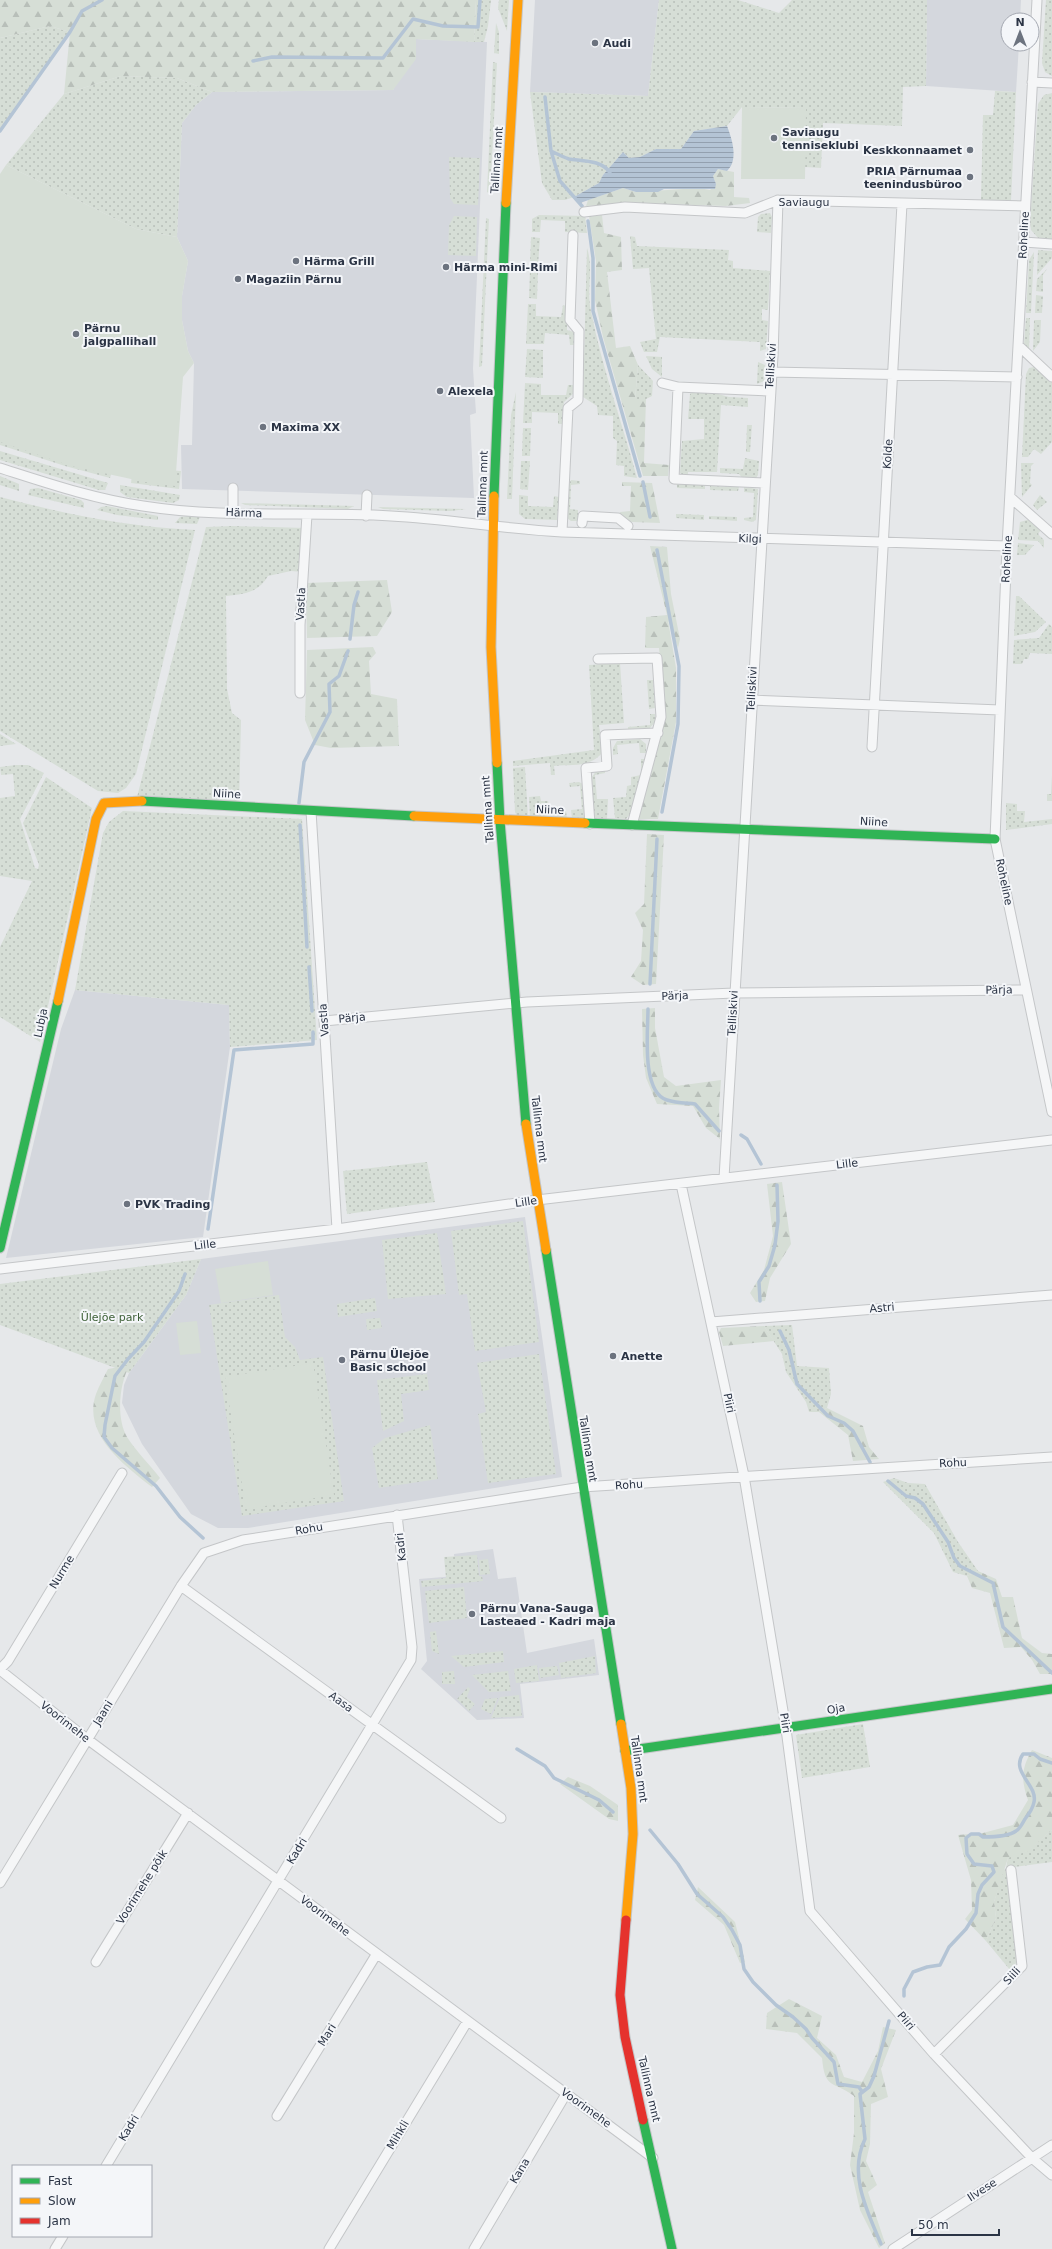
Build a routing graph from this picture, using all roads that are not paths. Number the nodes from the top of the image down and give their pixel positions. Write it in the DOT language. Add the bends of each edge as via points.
graph roads {
  1 [pos="518,0"];
  2 [pos="1037,0"];
  3 [pos="1032,82"];
  4 [pos="1052,83"];
  5 [pos="778,200"];
  6 [pos="902,204"];
  7 [pos="1025,206"];
  8 [pos="584,212"];
  9 [pos="573,235"];
  10 [pos="1024,242"];
  11 [pos="1052,244"];
  12 [pos="1019,346"];
  13 [pos="771,372"];
  14 [pos="893,374"];
  15 [pos="1017,377"];
  16 [pos="1052,377"];
  17 [pos="662,383"];
  18 [pos="678,387"];
  19 [pos="769,391"];
  20 [pos="0,468"];
  21 [pos="764,483"];
  22 [pos="233,488"];
  23 [pos="366,495"];
  24 [pos="1010,496"];
  25 [pos="233,512"];
  26 [pos="307,515"];
  27 [pos="366,516"];
  28 [pos="582,523"];
  29 [pos="493,525"];
  30 [pos="628,526"];
  31 [pos="562,532"];
  32 [pos="1052,534"];
  33 [pos="761,540"];
  34 [pos="883,543"];
  35 [pos="1007,546"];
  36 [pos="598,659"];
  37 [pos="300,693"];
  38 [pos="751,700"];
  39 [pos="873,704"];
  40 [pos="1000,710"];
  41 [pos="658,733"];
  42 [pos="872,747"];
  43 [pos="104,803"];
  44 [pos="311,811"];
  45 [pos="500,821"];
  46 [pos="590,824"];
  47 [pos="632,825"];
  48 [pos="744,828"];
  49 [pos="995,839"];
  50 [pos="1026,990"];
  51 [pos="734,993"];
  52 [pos="514,1003"];
  53 [pos="324,1021"];
  54 [pos="1052,1112"];
  55 [pos="1052,1140"];
  56 [pos="724,1178"];
  57 [pos="681,1184"];
  58 [pos="537,1200"];
  59 [pos="337,1229"];
  60 [pos="0,1248"];
  61 [pos="0,1269"];
  62 [pos="1052,1295"];
  63 [pos="711,1322"];
  64 [pos="1052,1458"];
  65 [pos="122,1473"];
  66 [pos="744,1476"];
  67 [pos="582,1487"];
  68 [pos="397,1515"];
  69 [pos="182,1586"];
  70 [pos="0,1669"];
  71 [pos="1052,1689"];
  72 [pos="372,1726"];
  73 [pos="786,1729"];
  74 [pos="87,1739"];
  75 [pos="624,1751"];
  76 [pos="188,1813"];
  77 [pos="501,1818"];
  78 [pos="1011,1870"];
  79 [pos="278,1882"];
  80 [pos="0,1883"];
  81 [pos="376,1955"];
  82 [pos="96,1962"];
  83 [pos="467,2022"];
  84 [pos="934,2054"];
  85 [pos="566,2094"];
  86 [pos="277,2116"];
  87 [pos="1052,2145"];
  88 [pos="653,2158"];
  89 [pos="1032,2158"];
  90 [pos="107,2165"];
  91 [pos="1052,2175"];
  92 [pos="62,2237"];
  93 [pos="55,2249"];
  94 [pos="329,2249"];
  95 [pos="474,2249"];
  96 [pos="672,2249"];
  97 [pos="893,2249"];
  1 -- 29 [label="main road, Tallinna mnt" via="506,202"];
  2 -- 3 [label="street, Roheline"];
  3 -- 4 [label="street"];
  3 -- 7 [label="street, Roheline"];
  5 -- 6 [label="street, Saviaugu"];
  5 -- 8 [label="street, Saviaugu" via="744,212 625,207"];
  5 -- 13 [label="street, Telliskivi"];
  6 -- 7 [label="street, Saviaugu"];
  6 -- 14 [label="street, Kolde"];
  7 -- 10 [label="street, Roheline"];
  9 -- 31 [label="street" via="570,320 579,331 578,400 568,408"];
  10 -- 11 [label="street"];
  10 -- 12 [label="street, Roheline"];
  12 -- 15 [label="street, Roheline"];
  12 -- 16 [label="street"];
  13 -- 14 [label="street"];
  13 -- 19 [label="street, Telliskivi"];
  14 -- 15 [label="street"];
  14 -- 34 [label="street, Kolde"];
  15 -- 24 [label="street, Roheline"];
  17 -- 18 [label="street"];
  18 -- 19 [label="street"];
  18 -- 21 [label="street" via="674,479"];
  19 -- 21 [label="street, Telliskivi"];
  20 -- 25 [label="street, Härma" via="111,501 145,507"];
  21 -- 33 [label="street, Telliskivi"];
  22 -- 25 [label="street"];
  23 -- 27 [label="street"];
  24 -- 32 [label="street"];
  24 -- 35 [label="street, Roheline"];
  25 -- 26 [label="street, Härma"];
  26 -- 27 [label="street, Härma"];
  26 -- 37 [label="street, Vastla" via="300,625"];
  27 -- 29 [label="street, Härma"];
  28 -- 30 [label="street" via="583,516 618,518"];
  29 -- 31 [label="street, Kilgi"];
  29 -- 45 [label="main road, Tallinna mnt" via="491,647"];
  31 -- 33 [label="street, Kilgi"];
  33 -- 34 [label="street, Kilgi"];
  33 -- 38 [label="street, Telliskivi"];
  34 -- 35 [label="street, Kilgi"];
  34 -- 39 [label="street, Kolde"];
  35 -- 40 [label="street, Roheline"];
  36 -- 41 [label="street" via="657,658 661,717"];
  38 -- 39 [label="street"];
  38 -- 48 [label="street, Telliskivi"];
  39 -- 40 [label="street"];
  39 -- 42 [label="street, Kolde"];
  40 -- 49 [label="street, Roheline"];
  41 -- 46 [label="street" via="605,736 607,766 586,768"];
  41 -- 47 [label="street"];
  43 -- 44 [label="main road, Niine" via="136,801"];
  43 -- 60 [label="main road, Lubja" via="96,819 49,1045"];
  44 -- 45 [label="main road, Niine"];
  44 -- 53 [label="street, Vastla"];
  45 -- 46 [label="main road, Niine"];
  45 -- 52 [label="main road, Tallinna mnt"];
  46 -- 47 [label="main road, Niine"];
  47 -- 48 [label="main road, Niine"];
  48 -- 49 [label="main road, Niine"];
  48 -- 51 [label="street, Telliskivi"];
  49 -- 50 [label="street, Roheline"];
  50 -- 51 [label="street, Pärja"];
  50 -- 54 [label="street, Roheline"];
  51 -- 52 [label="street, Pärja"];
  51 -- 56 [label="street, Telliskivi"];
  52 -- 53 [label="street, Pärja"];
  52 -- 58 [label="main road, Tallinna mnt" via="525,1119"];
  53 -- 59 [label="street, Vastla"];
  55 -- 56 [label="street, Lille"];
  56 -- 57 [label="street, Lille"];
  57 -- 58 [label="street, Lille"];
  57 -- 63 [label="street, Piiri"];
  58 -- 59 [label="street, Lille"];
  58 -- 67 [label="main road, Tallinna mnt"];
  59 -- 61 [label="street, Lille"];
  62 -- 63 [label="street, Astri"];
  63 -- 66 [label="street, Piiri"];
  64 -- 66 [label="street, Rohu"];
  65 -- 70 [label="street, Nurme" via="8,1661"];
  66 -- 67 [label="street, Rohu"];
  66 -- 73 [label="street, Piiri"];
  67 -- 68 [label="street, Rohu"];
  67 -- 75 [label="main road, Tallinna mnt"];
  68 -- 69 [label="street, Rohu" via="243,1540 204,1553"];
  68 -- 72 [label="street, Kadri" via="412,1647 411,1660"];
  69 -- 72 [label="street, Aasa"];
  69 -- 74 [label="street, Jaani"];
  70 -- 74 [label="street, Voorimehe"];
  71 -- 73 [label="main road, Oja" via="985,1697"];
  72 -- 77 [label="street, Aasa"];
  72 -- 79 [label="street, Kadri"];
  73 -- 75 [label="main road, Oja"];
  73 -- 84 [label="street, Piiri" via="810,1911"];
  74 -- 76 [label="street, Voorimehe"];
  74 -- 80 [label="street, Jaani"];
  75 -- 88 [label="main road, Tallinna mnt" via="631,1788 633,1834 620,1995 625,2037"];
  76 -- 79 [label="street, Voorimehe"];
  76 -- 82 [label="street, Voorimehe põik"];
  78 -- 84 [label="street, Siili" via="1022,1966"];
  79 -- 81 [label="street, Voorimehe"];
  79 -- 90 [label="street, Kadri"];
  81 -- 83 [label="street, Voorimehe"];
  81 -- 86 [label="street, Mari"];
  83 -- 85 [label="street, Voorimehe"];
  83 -- 94 [label="street, Mihkli"];
  84 -- 89 [label="street, Piiri"];
  85 -- 88 [label="street, Voorimehe"];
  85 -- 95 [label="street, Kana"];
  87 -- 89 [label="street, Ilvese"];
  88 -- 96 [label="main road, Tallinna mnt"];
  89 -- 91 [label="street, Piiri"];
  89 -- 97 [label="street, Ilvese"];
  92 -- 93 [label="street"];
}
